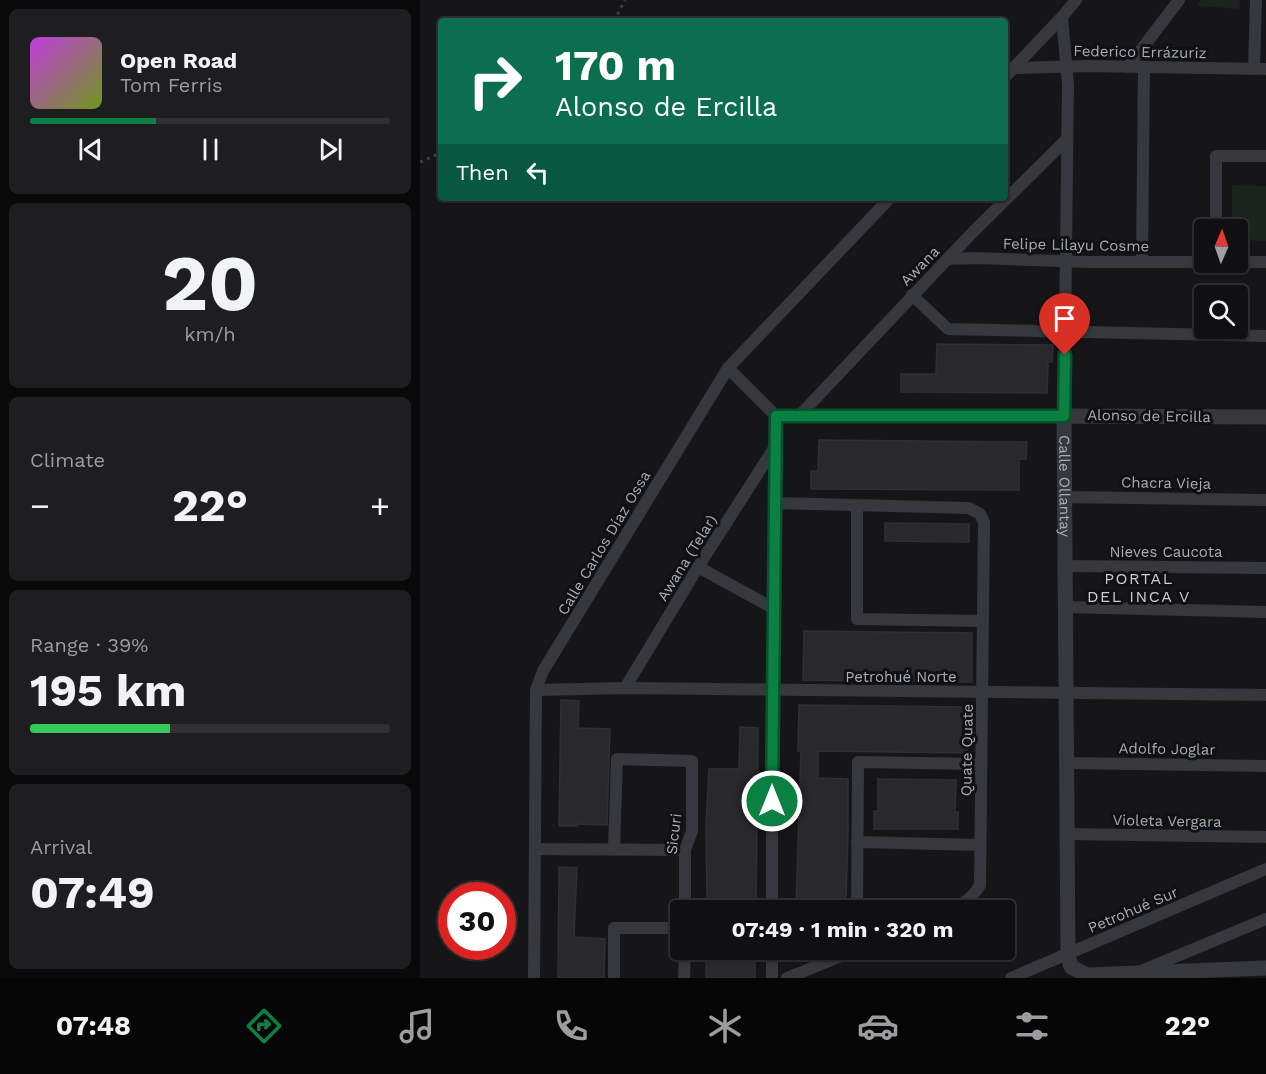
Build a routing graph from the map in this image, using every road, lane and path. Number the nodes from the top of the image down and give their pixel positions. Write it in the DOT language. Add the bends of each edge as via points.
graph roads {
  1 [pos="625,0"];
  2 [pos="1076,0"];
  3 [pos="1179,0"];
  4 [pos="1256,0"];
  5 [pos="1062,17"];
  6 [pos="616,18"];
  7 [pos="1066,66"];
  8 [pos="1128,67"];
  9 [pos="1014,68"];
  10 [pos="1144,68"];
  11 [pos="1260,69"];
  12 [pos="1008,74"];
  13 [pos="1066,140"];
  14 [pos="438,154"];
  15 [pos="1266,156"];
  16 [pos="420,162"];
  17 [pos="1008,198"];
  18 [pos="887,201"];
  19 [pos="1005,201"];
  20 [pos="1216,219"];
  21 [pos="947,259"];
  22 [pos="1067,261"];
  23 [pos="1142,261"];
  24 [pos="1194,262"];
  25 [pos="1248,262"];
  26 [pos="1266,262"];
  27 [pos="912,295"];
  28 [pos="1066,332"];
  29 [pos="1266,336"];
  30 [pos="728,368"];
  31 [pos="776,416"];
  32 [pos="799,416"];
  33 [pos="1064,416"];
  34 [pos="1266,417"];
  35 [pos="776,444"];
  36 [pos="1065,497"];
  37 [pos="1266,500"];
  38 [pos="776,503"];
  39 [pos="857,506"];
  40 [pos="1065,566"];
  41 [pos="698,567"];
  42 [pos="1266,568"];
  43 [pos="1066,607"];
  44 [pos="773,608"];
  45 [pos="1266,612"];
  46 [pos="984,621"];
  47 [pos="625,688"];
  48 [pos="536,690"];
  49 [pos="772,691"];
  50 [pos="983,692"];
  51 [pos="1066,692"];
  52 [pos="1266,695"];
  53 [pos="1067,763"];
  54 [pos="981,764"];
  55 [pos="1266,766"];
  56 [pos="1067,834"];
  57 [pos="1266,837"];
  58 [pos="857,842"];
  59 [pos="980,845"];
  60 [pos="536,849"];
  61 [pos="614,849"];
  62 [pos="685,850"];
  63 [pos="1266,869"];
  64 [pos="685,900"];
  65 [pos="772,900"];
  66 [pos="857,900"];
  67 [pos="968,900"];
  68 [pos="1266,919"];
  69 [pos="670,928"];
  70 [pos="1068,955"];
  71 [pos="685,960"];
  72 [pos="772,960"];
  73 [pos="831,960"];
  74 [pos="1266,968"];
  75 [pos="1140,972"];
  76 [pos="534,978"];
  77 [pos="614,978"];
  78 [pos="684,978"];
  79 [pos="772,978"];
  80 [pos="787,978"];
  81 [pos="1011,978"];
  1 -- 6 [label="path"];
  2 -- 5 [label="street"];
  3 -- 8 [label="street"];
  4 -- 11 [label="street"];
  5 -- 7 [label="street, Calle Ollantay"];
  5 -- 9 [label="street"];
  7 -- 8 [label="street, Federico Errázuriz"];
  7 -- 9 [label="street, Federico Errázuriz"];
  7 -- 13 [label="street, Calle Ollantay"];
  8 -- 10 [label="street, Federico Errázuriz"];
  9 -- 12 [label="street"];
  10 -- 11 [label="street, Federico Errázuriz"];
  10 -- 23 [label="street"];
  13 -- 17 [label="street, Awana"];
  13 -- 22 [label="street, Calle Ollantay"];
  14 -- 16 [label="path"];
  15 -- 20 [label="street" via="1216,156"];
  18 -- 30 [label="street, Calle Carlos Díaz Ossa"];
  19 -- 21 [label="street, Awana"];
  21 -- 22 [label="street, Felipe Lilayu Cosme"];
  21 -- 27 [label="street, Awana"];
  22 -- 23 [label="street, Felipe Lilayu Cosme"];
  22 -- 28 [label="street, Calle Ollantay"];
  23 -- 24 [label="street, Felipe Lilayu Cosme"];
  25 -- 26 [label="street"];
  27 -- 28 [label="street" via="948,329"];
  27 -- 32 [label="street, Awana"];
  28 -- 29 [label="street"];
  28 -- 33 [label="street, Calle Ollantay"];
  30 -- 31 [label="street"];
  30 -- 48 [label="street, Calle Carlos Díaz Ossa" via="543,671"];
  31 -- 32 [label="street, Alonso de Ercilla"];
  31 -- 35 [label="street"];
  32 -- 33 [label="street, Alonso de Ercilla"];
  33 -- 34 [label="street, Alonso de Ercilla"];
  33 -- 36 [label="street, Calle Ollantay"];
  35 -- 38 [label="street"];
  35 -- 41 [label="street, Awana (Telar)"];
  36 -- 37 [label="street, Chacra Vieja"];
  36 -- 40 [label="street, Calle Ollantay"];
  38 -- 39 [label="street"];
  38 -- 44 [label="street"];
  39 -- 46 [label="street, Quate Quate" via="969,508 980,514 984,522"];
  39 -- 46 [label="street" via="857,618"];
  40 -- 42 [label="street, Nieves Caucota"];
  40 -- 43 [label="street, Calle Ollantay"];
  41 -- 44 [label="street"];
  41 -- 47 [label="street, Awana (Telar)"];
  43 -- 45 [label="street"];
  43 -- 51 [label="street, Calle Ollantay"];
  44 -- 49 [label="street"];
  46 -- 50 [label="street, Quate Quate"];
  47 -- 48 [label="street, Petrohué Norte"];
  47 -- 49 [label="street, Petrohué Norte"];
  48 -- 60 [label="street, Calle Carlos Díaz Ossa"];
  49 -- 50 [label="street, Petrohué Norte"];
  49 -- 65 [label="street"];
  50 -- 51 [label="street, Petrohué Norte"];
  50 -- 54 [label="street, Quate Quate"];
  51 -- 52 [label="street, Petrohué Norte"];
  51 -- 53 [label="street, Calle Ollantay"];
  53 -- 55 [label="street, Adolfo Joglar"];
  53 -- 56 [label="street, Calle Ollantay"];
  54 -- 58 [label="street" via="858,762"];
  54 -- 59 [label="street, Quate Quate"];
  56 -- 57 [label="street, Violeta Vergara"];
  56 -- 70 [label="street, Calle Ollantay"];
  58 -- 59 [label="street"];
  58 -- 66 [label="street"];
  59 -- 67 [label="street, Quate Quate" via="980,885"];
  60 -- 61 [label="street"];
  60 -- 76 [label="street, Calle Carlos Díaz Ossa"];
  61 -- 62 [label="street"];
  61 -- 62 [label="street, Sicuri" via="617,759 692,761 692,831"];
  62 -- 64 [label="street, Sicuri"];
  63 -- 70 [label="street, Petrohué Sur"];
  68 -- 75 [label="street"];
  69 -- 77 [label="street" via="614,928"];
  70 -- 75 [label="street" via="1071,968 1087,975"];
  70 -- 81 [label="street, Petrohué Sur"];
  71 -- 78 [label="street"];
  72 -- 79 [label="street"];
  73 -- 80 [label="street"];
  74 -- 75 [label="street"];
}
